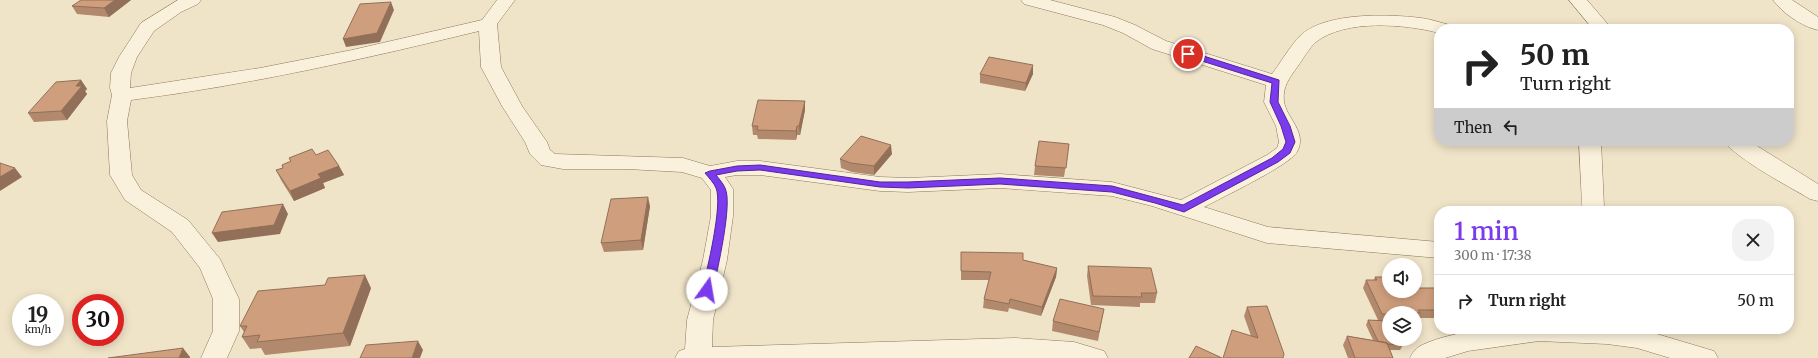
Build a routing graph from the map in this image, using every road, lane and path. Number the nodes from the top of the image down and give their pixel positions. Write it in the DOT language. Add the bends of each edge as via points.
graph roads {
  1 [pos="192,0"];
  2 [pos="507,0"];
  3 [pos="1030,0"];
  4 [pos="1578,0"];
  5 [pos="1782,0"];
  6 [pos="488,24"];
  7 [pos="1599,24"];
  8 [pos="1818,25"];
  9 [pos="1434,26"];
  10 [pos="1276,82"];
  11 [pos="122,96"];
  12 [pos="1590,146"];
  13 [pos="1742,146"];
  14 [pos="710,173"];
  15 [pos="1818,194"];
  16 [pos="1593,206"];
  17 [pos="1184,208"];
  18 [pos="1434,249"];
  19 [pos="1518,334"];
  20 [pos="1607,334"];
  21 [pos="693,357"];
  22 [pos="214,358"];
  23 [pos="1095,358"];
  24 [pos="1423,358"];
  25 [pos="1705,358"];
  1 -- 11 [label="street" via="147,27 121,73"];
  2 -- 6 [label="street"];
  3 -- 10 [label="street" via="1109,22 1159,45"];
  4 -- 7 [label="street"];
  5 -- 8 [label="street"];
  6 -- 11 [label="street" via="327,62"];
  6 -- 14 [label="street" via="491,66 541,154 549,160 683,165"];
  9 -- 10 [label="street" via="1422,23 1375,21 1342,24 1322,30 1308,39"];
  10 -- 17 [label="street" via="1274,102 1286,126 1290,142 1287,151 1275,160"];
  11 -- 22 [label="street" via="117,122 121,175 133,195 180,226 211,265 226,299 226,331"];
  12 -- 16 [label="street"];
  13 -- 15 [label="street"];
  14 -- 17 [label="street" via="737,168 760,168 880,184 1000,181 1112,189"];
  14 -- 21 [label="street" via="722,189 722,216 715,260"];
  17 -- 18 [label="street" via="1267,235"];
  19 -- 24 [label="street" via="1468,341 1431,352"];
  20 -- 25 [label="street" via="1637,338"];
  21 -- 23 [label="street" via="1016,348 1074,352"];
}
